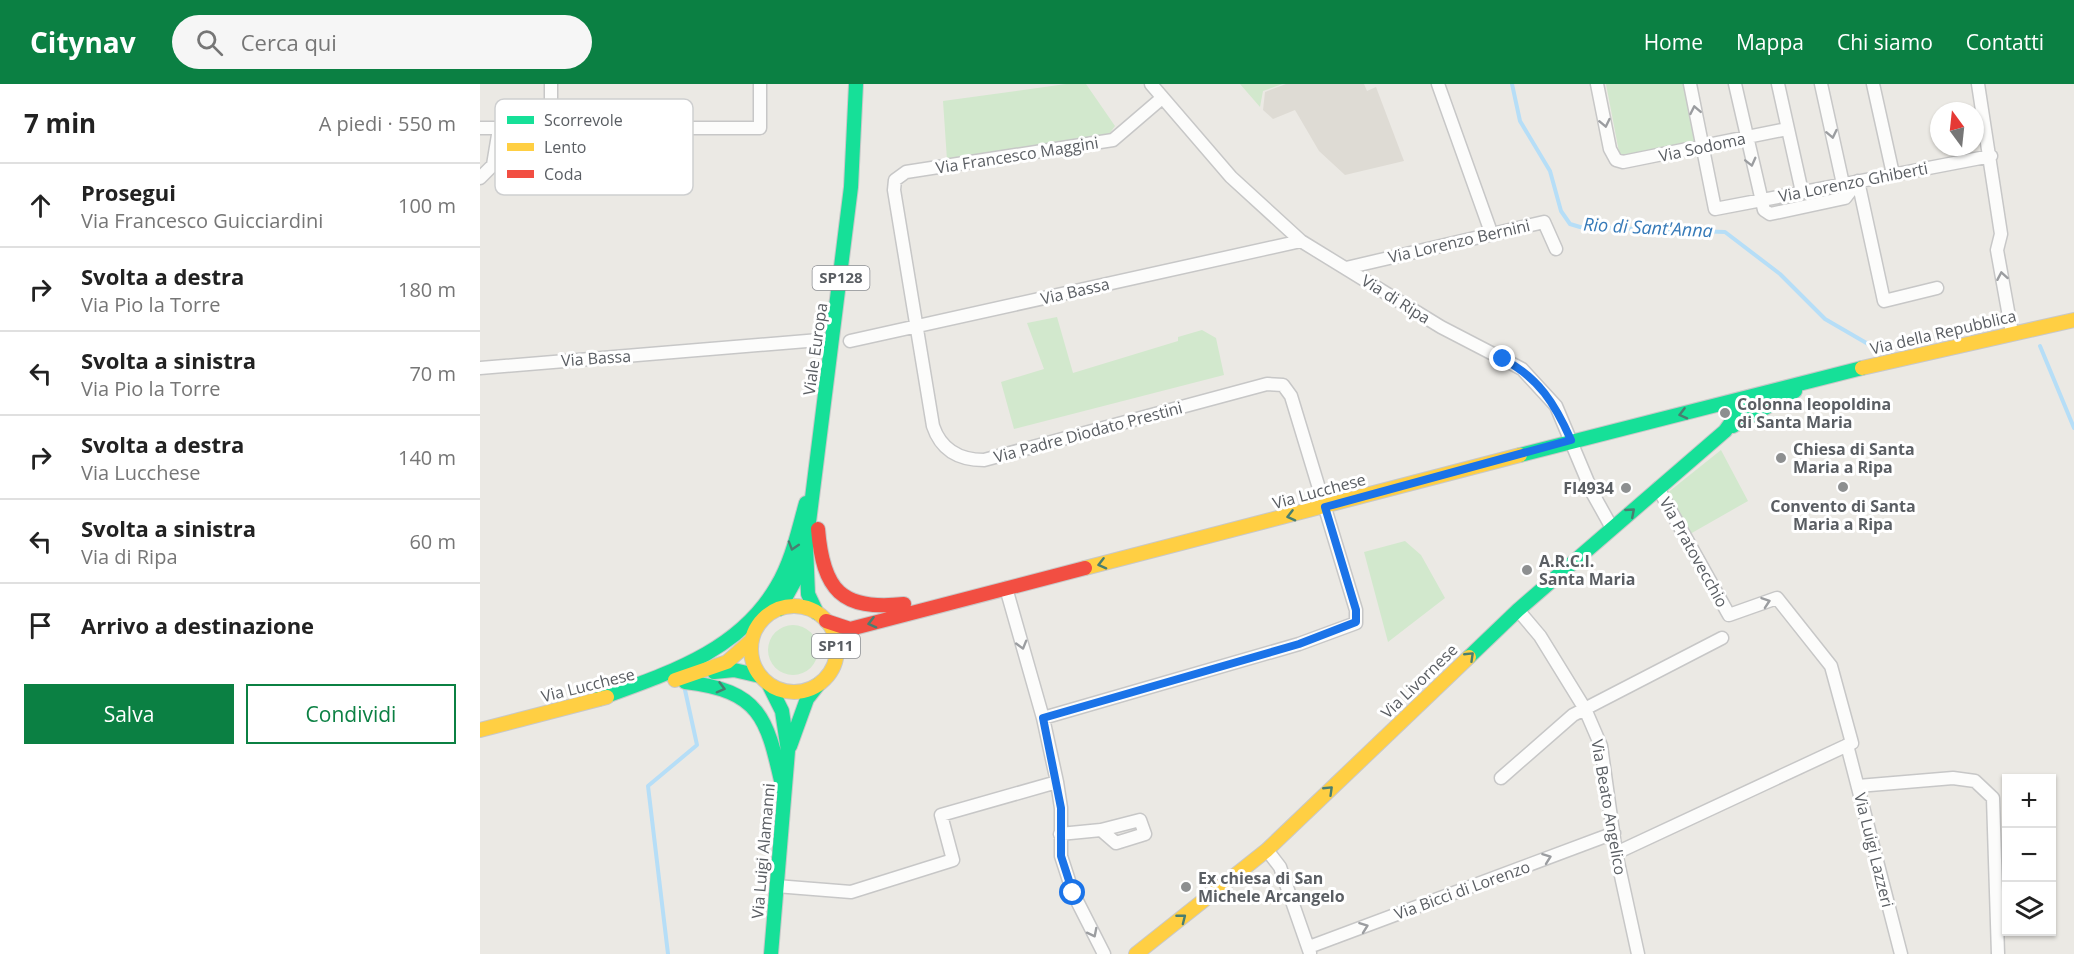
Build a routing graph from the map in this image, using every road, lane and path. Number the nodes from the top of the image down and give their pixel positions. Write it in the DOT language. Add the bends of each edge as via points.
graph roads {
  1 [pos="760,84"];
  2 [pos="856,84"];
  3 [pos="1151,84"];
  4 [pos="1438,84"];
  5 [pos="1597,84"];
  6 [pos="1690,84"];
  7 [pos="1735,84"];
  8 [pos="1778,84"];
  9 [pos="1821,84"];
  10 [pos="1874,84"];
  11 [pos="1978,84"];
  12 [pos="1162,98"];
  13 [pos="480,128"];
  14 [pos="693,128"];
  15 [pos="495,129"];
  16 [pos="1787,129"];
  17 [pos="1745,138"];
  18 [pos="1703,148"];
  19 [pos="1991,156"];
  20 [pos="495,158"];
  21 [pos="1893,174"];
  22 [pos="480,178"];
  23 [pos="895,180"];
  24 [pos="1858,182"];
  25 [pos="1843,184"];
  26 [pos="1802,192"];
  27 [pos="1761,201"];
  28 [pos="1492,235"];
  29 [pos="1301,241"];
  30 [pos="1556,249"];
  31 [pos="1346,268"];
  32 [pos="1936,288"];
  33 [pos="2074,320"];
  34 [pos="918,328"];
  35 [pos="2012,333"];
  36 [pos="819,340"];
  37 [pos="850,341"];
  38 [pos="480,368"];
  39 [pos="1820,377"];
  40 [pos="1719,405"];
  41 [pos="1725,431"];
  42 [pos="1571,440"];
  43 [pos="816,470"];
  44 [pos="1658,488"];
  45 [pos="1325,507"];
  46 [pos="1612,528"];
  47 [pos="806,546"];
  48 [pos="1006,588"];
  49 [pos="779,609"];
  50 [pos="1518,610"];
  51 [pos="821,617"];
  52 [pos="1722,638"];
  53 [pos="752,640"];
  54 [pos="705,672"];
  55 [pos="764,680"];
  56 [pos="819,684"];
  57 [pos="643,688"];
  58 [pos="598,699"];
  59 [pos="1585,709"];
  60 [pos="1043,718"];
  61 [pos="480,730"];
  62 [pos="1850,744"];
  63 [pos="788,751"];
  64 [pos="1502,778"];
  65 [pos="1057,782"];
  66 [pos="1858,786"];
  67 [pos="784,795"];
  68 [pos="1101,830"];
  69 [pos="1614,833"];
  70 [pos="1060,834"];
  71 [pos="1268,849"];
  72 [pos="1616,853"];
  73 [pos="776,886"];
  74 [pos="1309,950"];
  75 [pos="771,954"];
  76 [pos="1104,954"];
  77 [pos="1136,954"];
  78 [pos="1638,954"];
  79 [pos="1901,954"];
  80 [pos="1998,954"];
  1 -- 14 [label="street" via="760,128"];
  2 -- 43 [label="main road, Viale Europa / SP128" via="851,187"];
  3 -- 12 [label="street, Via di Ripa"];
  4 -- 28 [label="street"];
  5 -- 18 [label="street, Via Sodoma, one-way" via="1610,149 1616,160 1632,161"];
  18 -- 6 [label="street, one-way"];
  7 -- 17 [label="street"];
  8 -- 16 [label="street"];
  9 -- 25 [label="street, one-way"];
  10 -- 21 [label="street"];
  11 -- 19 [label="street"];
  12 -- 23 [label="street, Via Francesco Maggini" via="1113,140 906,172"];
  12 -- 29 [label="street, Via di Ripa" via="1231,177"];
  13 -- 15 [label="street"];
  16 -- 17 [label="street, Via Sodoma"];
  16 -- 26 [label="street"];
  17 -- 18 [label="street, Via Sodoma"];
  17 -- 27 [label="street, one-way"];
  18 -- 27 [label="street, Via Lorenzo Ghiberti" via="1715,209"];
  19 -- 21 [label="street, Via Lorenzo Ghiberti"];
  35 -- 19 [label="street, one-way" via="1997,250 2001,234"];
  20 -- 22 [label="street" via="494,165"];
  21 -- 24 [label="street, Via Lorenzo Ghiberti"];
  23 -- 34 [label="street, Via Padre Diodato Prestini"];
  24 -- 25 [label="street, Via Lorenzo Ghiberti"];
  24 -- 27 [label="street" via="1845,198 1770,214"];
  24 -- 32 [label="street" via="1884,301"];
  25 -- 26 [label="street, Via Lorenzo Ghiberti"];
  26 -- 27 [label="street, Via Lorenzo Ghiberti"];
  28 -- 30 [label="street, Via Lorenzo Bernini" via="1545,222"];
  28 -- 31 [label="street, Via Lorenzo Bernini"];
  29 -- 31 [label="street, Via di Ripa"];
  29 -- 34 [label="street, Via Bassa"];
  31 -- 42 [label="street, Via di Ripa" via="1441,327 1522,369 1556,406"];
  33 -- 35 [label="main road, Via della Repubblica"];
  34 -- 37 [label="street, Via Bassa"];
  34 -- 45 [label="street, Via Padre Diodato Prestini" via="938,440 947,450 971,460 989,459 1267,384 1283,385 1291,396"];
  35 -- 39 [label="main road, Via della Repubblica"];
  36 -- 38 [label="street, Via Bassa"];
  39 -- 40 [label="main road, Via Lucchese / SP11"];
  39 -- 41 [label="main road, Via Livornese"];
  40 -- 41 [label="main road, Via Livornese" via="1737,406 1740,410"];
  40 -- 42 [label="main road, Via Lucchese / SP11, one-way"];
  41 -- 44 [label="main road, Via Livornese"];
  42 -- 45 [label="main road, Via Lucchese / SP11"];
  42 -- 46 [label="street, Via di Ripa"];
  43 -- 47 [label="main road, Viale Europa / SP128"];
  43 -- 48 [label="main road, SP128" via="818,545 824,574 849,601 861,607 881,608 967,591"];
  43 -- 58 [label="main road, SP128, one-way" via="789,558 761,610 717,650 691,664"];
  46 -- 44 [label="main road, Via Livornese, one-way"];
  44 -- 62 [label="street, Via Pratovecchio, one-way" via="1729,615 1777,598 1831,666"];
  45 -- 48 [label="main road, Via Lucchese / SP11, one-way"];
  45 -- 60 [label="street" via="1356,610 1356,622 1299,644"];
  46 -- 50 [label="main road, Via Livornese"];
  47 -- 49 [label="main road, Viale Europa / SP128" via="794,582"];
  47 -- 51 [label="main road, Viale Europa / SP128" via="808,594"];
  48 -- 51 [label="main road, Via Lucchese / SP11, one-way" via="850,628 838,627"];
  48 -- 60 [label="street, one-way"];
  49 -- 51 [label="main road, Via Lucchese / SP11" via="798,607"];
  49 -- 53 [label="main road, Via Lucchese" via="761,621"];
  50 -- 59 [label="street, Via Beato Angelico" via="1540,636"];
  71 -- 50 [label="main road, Via Livornese, one-way"];
  51 -- 56 [label="main road, SP11" via="832,631 836,654 834,666"];
  52 -- 59 [label="street"];
  53 -- 54 [label="main road, Via Lucchese" via="737,657"];
  53 -- 55 [label="main road" via="752,659"];
  54 -- 55 [label="main road, Via Lucchese" via="734,670"];
  54 -- 57 [label="main road, Via Lucchese"];
  55 -- 56 [label="main road, Via Lucchese" via="789,692"];
  55 -- 63 [label="main road, Via Luigi Alamanni" via="782,711"];
  56 -- 63 [label="main road, Via Luigi Alamanni" via="807,699"];
  57 -- 58 [label="main road, Via Lucchese"];
  57 -- 67 [label="main road, one-way" via="666,683 702,683 727,688 746,699 759,713 770,735"];
  58 -- 61 [label="main road, Via Lucchese"];
  59 -- 64 [label="street" via="1573,715"];
  59 -- 69 [label="street, Via Beato Angelico" via="1601,746"];
  60 -- 65 [label="street"];
  62 -- 66 [label="street, Via Luigi Lazzeri"];
  62 -- 72 [label="street"];
  63 -- 67 [label="main road, Via Luigi Alamanni"];
  65 -- 70 [label="street"];
  65 -- 73 [label="street" via="941,815 953,860 851,892"];
  66 -- 79 [label="street, Via Luigi Lazzeri"];
  66 -- 80 [label="street" via="1953,778 1975,781 1993,798"];
  67 -- 73 [label="main road, Via Luigi Alamanni"];
  68 -- 70 [label="street"];
  69 -- 72 [label="street, Via Beato Angelico"];
  74 -- 69 [label="street, Via Bicci di Lorenzo, one-way"];
  70 -- 76 [label="street, one-way" via="1061,856 1073,893"];
  71 -- 74 [label="street" via="1280,867"];
  77 -- 71 [label="main road, Via Livornese, one-way"];
  72 -- 78 [label="street, Via Beato Angelico"];
  73 -- 75 [label="main road, Via Luigi Alamanni"];
}
